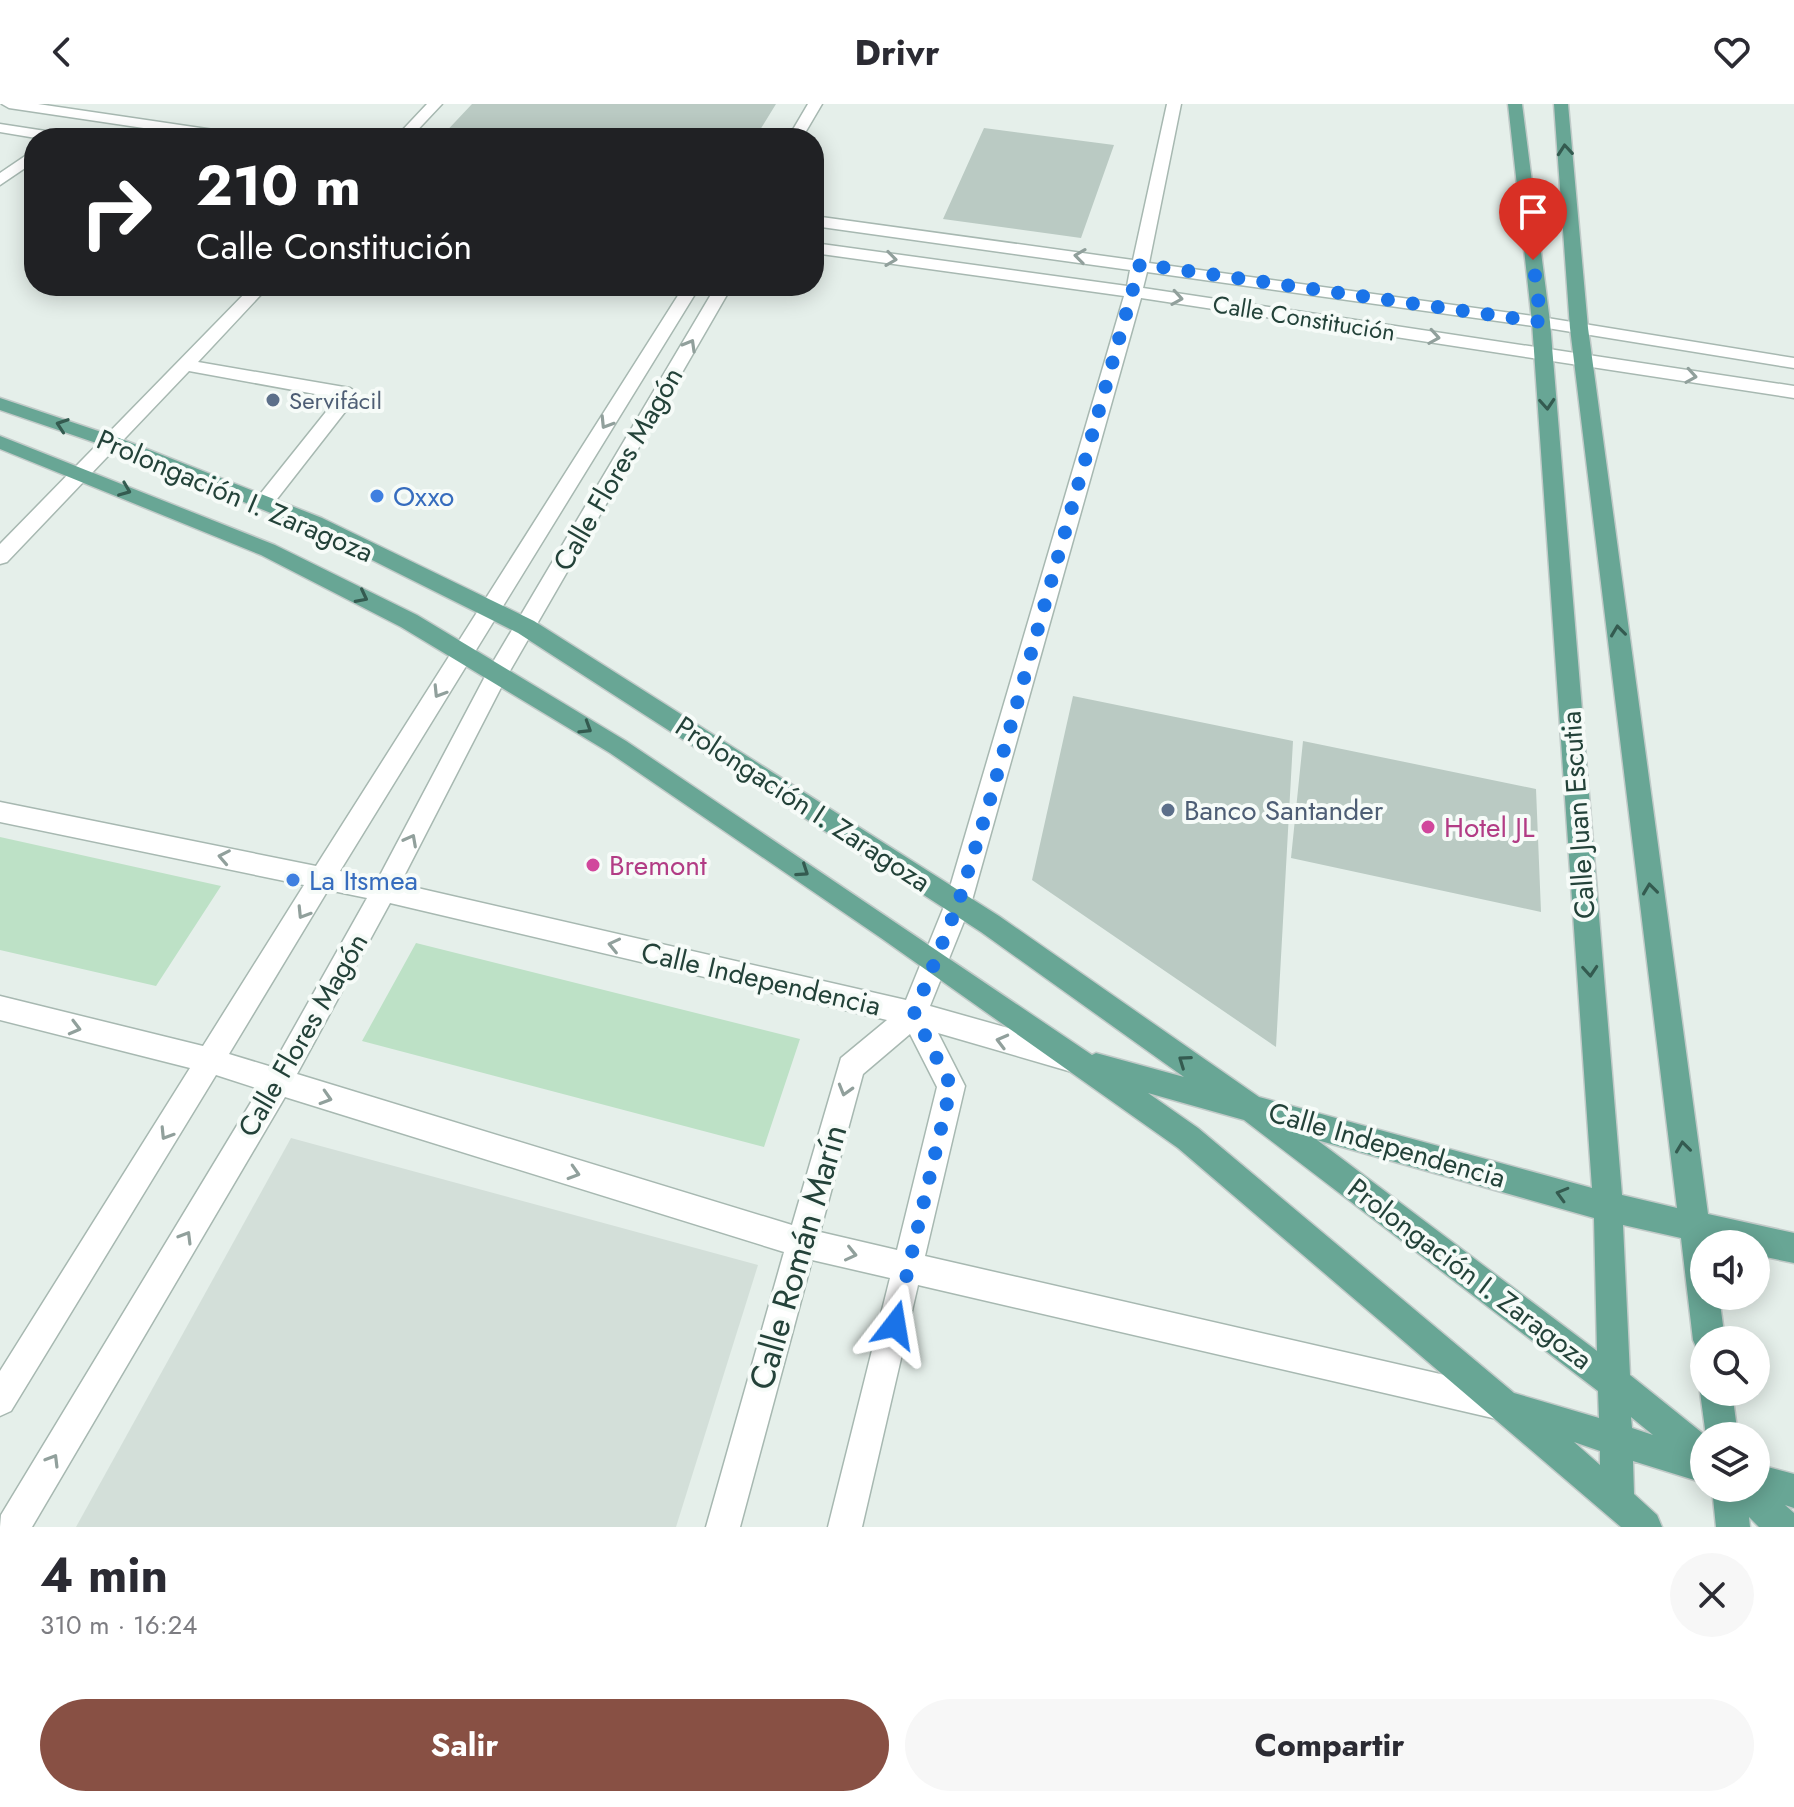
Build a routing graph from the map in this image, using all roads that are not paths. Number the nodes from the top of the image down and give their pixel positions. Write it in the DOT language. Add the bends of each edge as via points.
graph roads {
  1 [pos="9,104"];
  2 [pos="435,104"];
  3 [pos="815,104"];
  4 [pos="1174,104"];
  5 [pos="1515,104"];
  6 [pos="1561,104"];
  7 [pos="48,109"];
  8 [pos="85,115"];
  9 [pos="0,128"];
  10 [pos="71,128"];
  11 [pos="173,128"];
  12 [pos="412,128"];
  13 [pos="801,128"];
  14 [pos="20,131"];
  15 [pos="24,132"];
  16 [pos="0,145"];
  17 [pos="24,162"];
  18 [pos="0,180"];
  19 [pos="824,222"];
  20 [pos="824,249"];
  21 [pos="1140,264"];
  22 [pos="1134,292"];
  23 [pos="251,296"];
  24 [pos="686,296"];
  25 [pos="718,296"];
  26 [pos="1541,322"];
  27 [pos="1579,328"];
  28 [pos="1543,354"];
  29 [pos="1584,360"];
  30 [pos="1794,363"];
  31 [pos="185,365"];
  32 [pos="1794,392"];
  33 [pos="0,404"];
  34 [pos="0,442"];
  35 [pos="112,442"];
  36 [pos="81,473"];
  37 [pos="263,503"];
  38 [pos="0,557"];
  39 [pos="488,610"];
  40 [pos="526,627"];
  41 [pos="463,653"];
  42 [pos="498,673"];
  43 [pos="0,812"];
  44 [pos="324,880"];
  45 [pos="384,891"];
  46 [pos="958,904"];
  47 [pos="935,962"];
  48 [pos="0,1008"];
  49 [pos="914,1014"];
  50 [pos="211,1061"];
  51 [pos="1078,1061"];
  52 [pos="278,1083"];
  53 [pos="1248,1106"];
  54 [pos="1608,1207"];
  55 [pos="1693,1224"];
  56 [pos="802,1243"];
  57 [pos="1794,1248"];
  58 [pos="909,1267"];
  59 [pos="1707,1326"];
  60 [pos="1614,1383"];
  61 [pos="0,1400"];
  62 [pos="1503,1404"];
  63 [pos="1615,1440"];
  64 [pos="1690,1444"];
  65 [pos="1690,1463"];
  66 [pos="1770,1485"];
  67 [pos="1794,1491"];
  68 [pos="1730,1502"];
  69 [pos="1757,1502"];
  70 [pos="1618,1514"];
  71 [pos="13,1527"];
  72 [pos="723,1527"];
  73 [pos="845,1527"];
  74 [pos="1645,1527"];
  75 [pos="1733,1527"];
  76 [pos="1784,1527"];
  1 -- 7 [label="street"];
  2 -- 12 [label="street"];
  3 -- 13 [label="street"];
  4 -- 21 [label="street, Calle Román Marín"];
  5 -- 26 [label="main road, Calle Juan Escutia"];
  27 -- 6 [label="main road, Calle Juan Escutia, one-way"];
  7 -- 8 [label="street"];
  7 -- 14 [label="street"];
  8 -- 10 [label="street"];
  8 -- 11 [label="street"];
  9 -- 14 [label="street"];
  14 -- 15 [label="street"];
  14 -- 16 [label="street"];
  17 -- 18 [label="street"];
  21 -- 19 [label="street, Calle Constitución, one-way"];
  20 -- 22 [label="street, Calle Constitución, one-way"];
  21 -- 22 [label="street, Calle Román Marín"];
  21 -- 26 [label="street, Calle Constitución"];
  22 -- 28 [label="street, Calle Constitución, one-way"];
  22 -- 46 [label="street, Calle Román Marín"];
  23 -- 31 [label="street"];
  24 -- 39 [label="street, Calle Flores Magón, one-way"];
  40 -- 25 [label="street, Calle Flores Magón, one-way"];
  26 -- 27 [label="street, Calle Constitución"];
  26 -- 28 [label="main road, Calle Juan Escutia"];
  27 -- 29 [label="main road, Calle Juan Escutia"];
  27 -- 30 [label="street, Calle Constitución"];
  28 -- 29 [label="street, Calle Constitución"];
  28 -- 54 [label="main road, Calle Juan Escutia, one-way"];
  29 -- 32 [label="street, Calle Constitución, one-way"];
  55 -- 29 [label="main road, Calle Juan Escutia, one-way"];
  31 -- 35 [label="street"];
  31 -- 37 [label="street" via="350,394"];
  35 -- 33 [label="main road, Prolongación I. Zaragoza, one-way"];
  34 -- 36 [label="main road, Prolongación I. Zaragoza"];
  35 -- 36 [label="street"];
  35 -- 37 [label="main road, Prolongación I. Zaragoza"];
  36 -- 38 [label="street"];
  36 -- 41 [label="main road, Prolongación I. Zaragoza, one-way" via="268,550"];
  37 -- 39 [label="main road, Prolongación I. Zaragoza" via="315,523"];
  39 -- 40 [label="main road, Prolongación I. Zaragoza"];
  39 -- 41 [label="street, Calle Flores Magón"];
  40 -- 42 [label="street, Calle Flores Magón"];
  40 -- 46 [label="main road, Prolongación I. Zaragoza"];
  41 -- 42 [label="main road, Prolongación I. Zaragoza"];
  41 -- 44 [label="street, Calle Flores Magón, one-way"];
  45 -- 42 [label="street, Calle Flores Magón, one-way"];
  42 -- 47 [label="main road, Prolongación I. Zaragoza, one-way" via="618,747"];
  44 -- 43 [label="street, Calle Independencia, one-way"];
  44 -- 45 [label="street, Calle Independencia"];
  44 -- 50 [label="street, Calle Flores Magón, one-way"];
  49 -- 45 [label="street, Calle Independencia, one-way"];
  45 -- 52 [label="street, Calle Flores Magón"];
  46 -- 47 [label="street, Calle Román Marín"];
  53 -- 46 [label="main road, Prolongación I. Zaragoza, one-way"];
  47 -- 49 [label="street, Calle Román Marín"];
  47 -- 51 [label="main road, Prolongación I. Zaragoza"];
  48 -- 50 [label="street, one-way"];
  51 -- 49 [label="street, Calle Independencia, one-way"];
  49 -- 56 [label="street, Calle Román Marín, one-way" via="851,1067"];
  49 -- 58 [label="street" via="951,1086"];
  50 -- 52 [label="street"];
  50 -- 61 [label="street, Calle Flores Magón, one-way"];
  51 -- 53 [label="main road, Calle Independencia"];
  51 -- 62 [label="main road, Prolongación I. Zaragoza" via="1188,1138"];
  52 -- 56 [label="street, one-way"];
  71 -- 52 [label="street, Calle Flores Magón, one-way"];
  54 -- 53 [label="main road, Calle Independencia, one-way"];
  53 -- 60 [label="main road, Prolongación I. Zaragoza"];
  54 -- 55 [label="main road, Calle Independencia"];
  54 -- 60 [label="main road, Calle Juan Escutia"];
  55 -- 57 [label="main road, Calle Independencia"];
  55 -- 59 [label="main road, Calle Juan Escutia"];
  56 -- 58 [label="street, one-way"];
  56 -- 72 [label="street, Calle Román Marín"];
  58 -- 62 [label="street"];
  58 -- 73 [label="street"];
  60 -- 63 [label="main road, Calle Juan Escutia"];
  60 -- 64 [label="main road, Prolongación I. Zaragoza"];
  62 -- 63 [label="main road"];
  62 -- 70 [label="main road, Prolongación I. Zaragoza"];
  63 -- 65 [label="main road"];
  63 -- 70 [label="main road, Calle Juan Escutia"];
  66 -- 67 [label="main road"];
  68 -- 75 [label="main road"];
  69 -- 76 [label="main road"];
  70 -- 74 [label="main road, Prolongación I. Zaragoza"];
}
